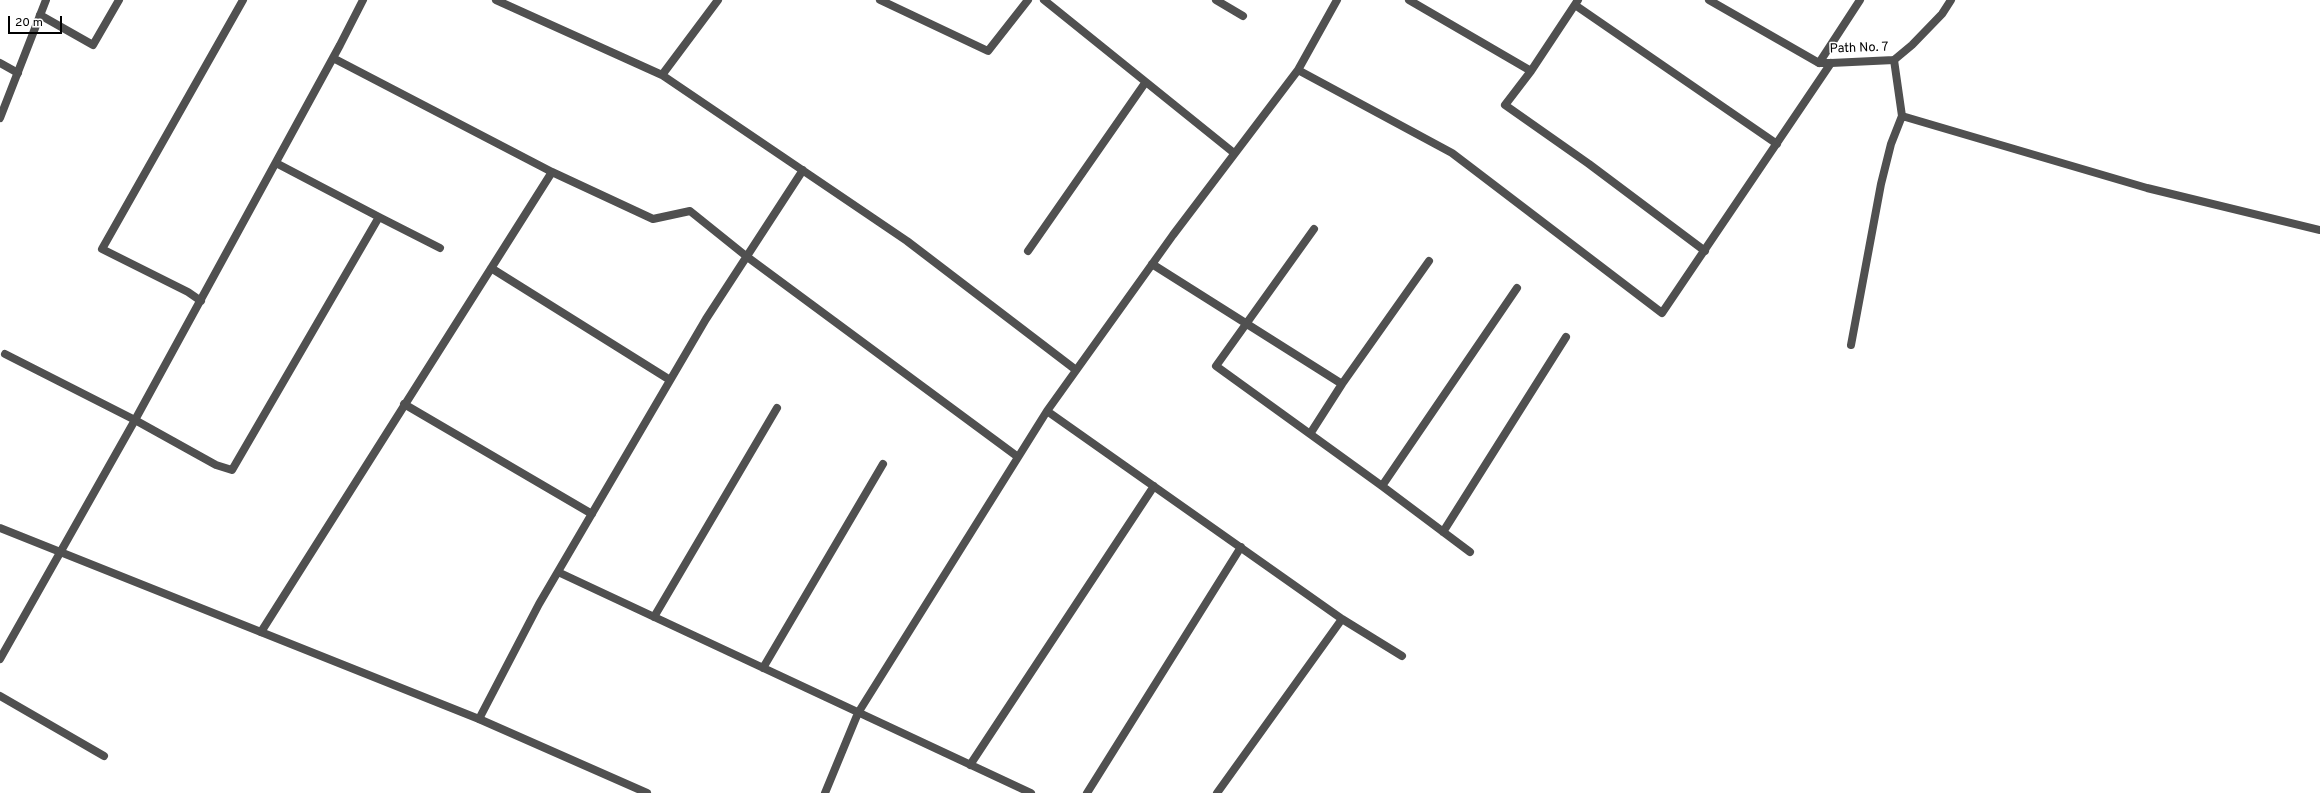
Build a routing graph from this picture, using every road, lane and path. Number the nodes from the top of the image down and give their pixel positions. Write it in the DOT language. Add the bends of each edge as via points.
graph roads {
  1 [pos="46,0"];
  2 [pos="119,0"];
  3 [pos="243,0"];
  4 [pos="363,0"];
  5 [pos="496,0"];
  6 [pos="718,0"];
  7 [pos="880,0"];
  8 [pos="1028,0"];
  9 [pos="1044,0"];
  10 [pos="1337,0"];
  11 [pos="1409,0"];
  12 [pos="1709,0"];
  13 [pos="1860,0"];
  14 [pos="1951,0"];
  15 [pos="1219,1"];
  16 [pos="1576,3"];
  17 [pos="40,16"];
  18 [pos="1243,16"];
  19 [pos="333,58"];
  20 [pos="1894,60"];
  21 [pos="1819,62"];
  22 [pos="1831,63"];
  23 [pos="0,64"];
  24 [pos="1298,70"];
  25 [pos="1531,72"];
  26 [pos="18,73"];
  27 [pos="662,75"];
  28 [pos="1145,84"];
  29 [pos="1902,116"];
  30 [pos="0,118"];
  31 [pos="1777,144"];
  32 [pos="1234,153"];
  33 [pos="276,163"];
  34 [pos="804,170"];
  35 [pos="552,172"];
  36 [pos="379,217"];
  37 [pos="1314,229"];
  38 [pos="2320,230"];
  39 [pos="440,248"];
  40 [pos="1704,251"];
  41 [pos="1028,252"];
  42 [pos="746,256"];
  43 [pos="1429,261"];
  44 [pos="1152,264"];
  45 [pos="490,268"];
  46 [pos="1517,288"];
  47 [pos="200,302"];
  48 [pos="1247,323"];
  49 [pos="1566,337"];
  50 [pos="1851,345"];
  51 [pos="6,354"];
  52 [pos="1076,370"];
  53 [pos="670,380"];
  54 [pos="1342,384"];
  55 [pos="404,404"];
  56 [pos="777,408"];
  57 [pos="1047,411"];
  58 [pos="135,420"];
  59 [pos="1310,434"];
  60 [pos="1018,457"];
  61 [pos="883,464"];
  62 [pos="1154,486"];
  63 [pos="1382,486"];
  64 [pos="592,514"];
  65 [pos="0,528"];
  66 [pos="1443,532"];
  67 [pos="1241,547"];
  68 [pos="62,551"];
  69 [pos="1470,552"];
  70 [pos="558,572"];
  71 [pos="654,617"];
  72 [pos="1342,619"];
  73 [pos="261,632"];
  74 [pos="1402,656"];
  75 [pos="0,658"];
  76 [pos="763,668"];
  77 [pos="0,696"];
  78 [pos="858,713"];
  79 [pos="479,719"];
  80 [pos="104,756"];
  81 [pos="970,765"];
  82 [pos="643,792"];
  83 [pos="825,793"];
  84 [pos="1031,793"];
  85 [pos="1086,793"];
  86 [pos="1216,793"];
  1 -- 17 [label="street"];
  2 -- 17 [label="street" via="93,45"];
  3 -- 47 [label="street" via="102,248 188,292"];
  4 -- 19 [label="street"];
  5 -- 27 [label="street"];
  6 -- 27 [label="street"];
  7 -- 8 [label="street" via="988,51"];
  9 -- 28 [label="street"];
  10 -- 24 [label="street"];
  11 -- 25 [label="street"];
  12 -- 21 [label="street, Path No. 7"];
  13 -- 21 [label="street"];
  14 -- 20 [label="street, Path No. 7" via="1942,14 1912,46"];
  15 -- 18 [label="street"];
  16 -- 25 [label="street"];
  16 -- 31 [label="street"];
  17 -- 26 [label="street"];
  19 -- 33 [label="street"];
  19 -- 35 [label="street"];
  20 -- 22 [label="street, Path No. 7"];
  20 -- 29 [label="street"];
  21 -- 22 [label="street, Path No. 7"];
  22 -- 31 [label="street"];
  23 -- 26 [label="street"];
  24 -- 32 [label="street"];
  24 -- 40 [label="street" via="1452,153 1662,313"];
  25 -- 40 [label="street" via="1505,106 1589,164"];
  26 -- 30 [label="street"];
  27 -- 34 [label="street"];
  28 -- 32 [label="street"];
  28 -- 41 [label="street"];
  29 -- 38 [label="street" via="2147,188"];
  29 -- 50 [label="street" via="1891,144 1881,184"];
  31 -- 40 [label="street"];
  32 -- 44 [label="street"];
  33 -- 36 [label="street"];
  33 -- 47 [label="street"];
  34 -- 42 [label="street"];
  34 -- 52 [label="street" via="907,241"];
  35 -- 42 [label="street" via="653,219 690,211"];
  35 -- 45 [label="street"];
  36 -- 39 [label="street"];
  36 -- 58 [label="street" via="232,470 216,465"];
  37 -- 48 [label="street"];
  42 -- 53 [label="street"];
  42 -- 60 [label="street"];
  43 -- 54 [label="street"];
  44 -- 48 [label="street"];
  44 -- 52 [label="street"];
  45 -- 53 [label="street"];
  45 -- 55 [label="street"];
  46 -- 63 [label="street"];
  47 -- 58 [label="street"];
  48 -- 54 [label="street"];
  48 -- 59 [label="street" via="1216,366"];
  49 -- 66 [label="street"];
  51 -- 58 [label="street"];
  52 -- 57 [label="street"];
  53 -- 64 [label="street"];
  54 -- 59 [label="street"];
  55 -- 64 [label="street"];
  55 -- 73 [label="street"];
  56 -- 71 [label="street"];
  57 -- 60 [label="street"];
  57 -- 62 [label="street"];
  58 -- 68 [label="street"];
  59 -- 63 [label="street"];
  60 -- 78 [label="street"];
  61 -- 76 [label="street"];
  62 -- 67 [label="street"];
  62 -- 81 [label="street"];
  63 -- 66 [label="street"];
  64 -- 70 [label="street"];
  65 -- 68 [label="street"];
  66 -- 69 [label="street"];
  67 -- 72 [label="street"];
  67 -- 85 [label="street"];
  68 -- 73 [label="street"];
  68 -- 75 [label="street"];
  70 -- 71 [label="street"];
  70 -- 79 [label="street" via="538,604"];
  71 -- 76 [label="street"];
  72 -- 74 [label="street"];
  72 -- 86 [label="street"];
  73 -- 79 [label="street"];
  76 -- 78 [label="street"];
  77 -- 80 [label="street"];
  78 -- 81 [label="street"];
  78 -- 83 [label="street"];
  79 -- 82 [label="street"];
  81 -- 84 [label="street"];
}
